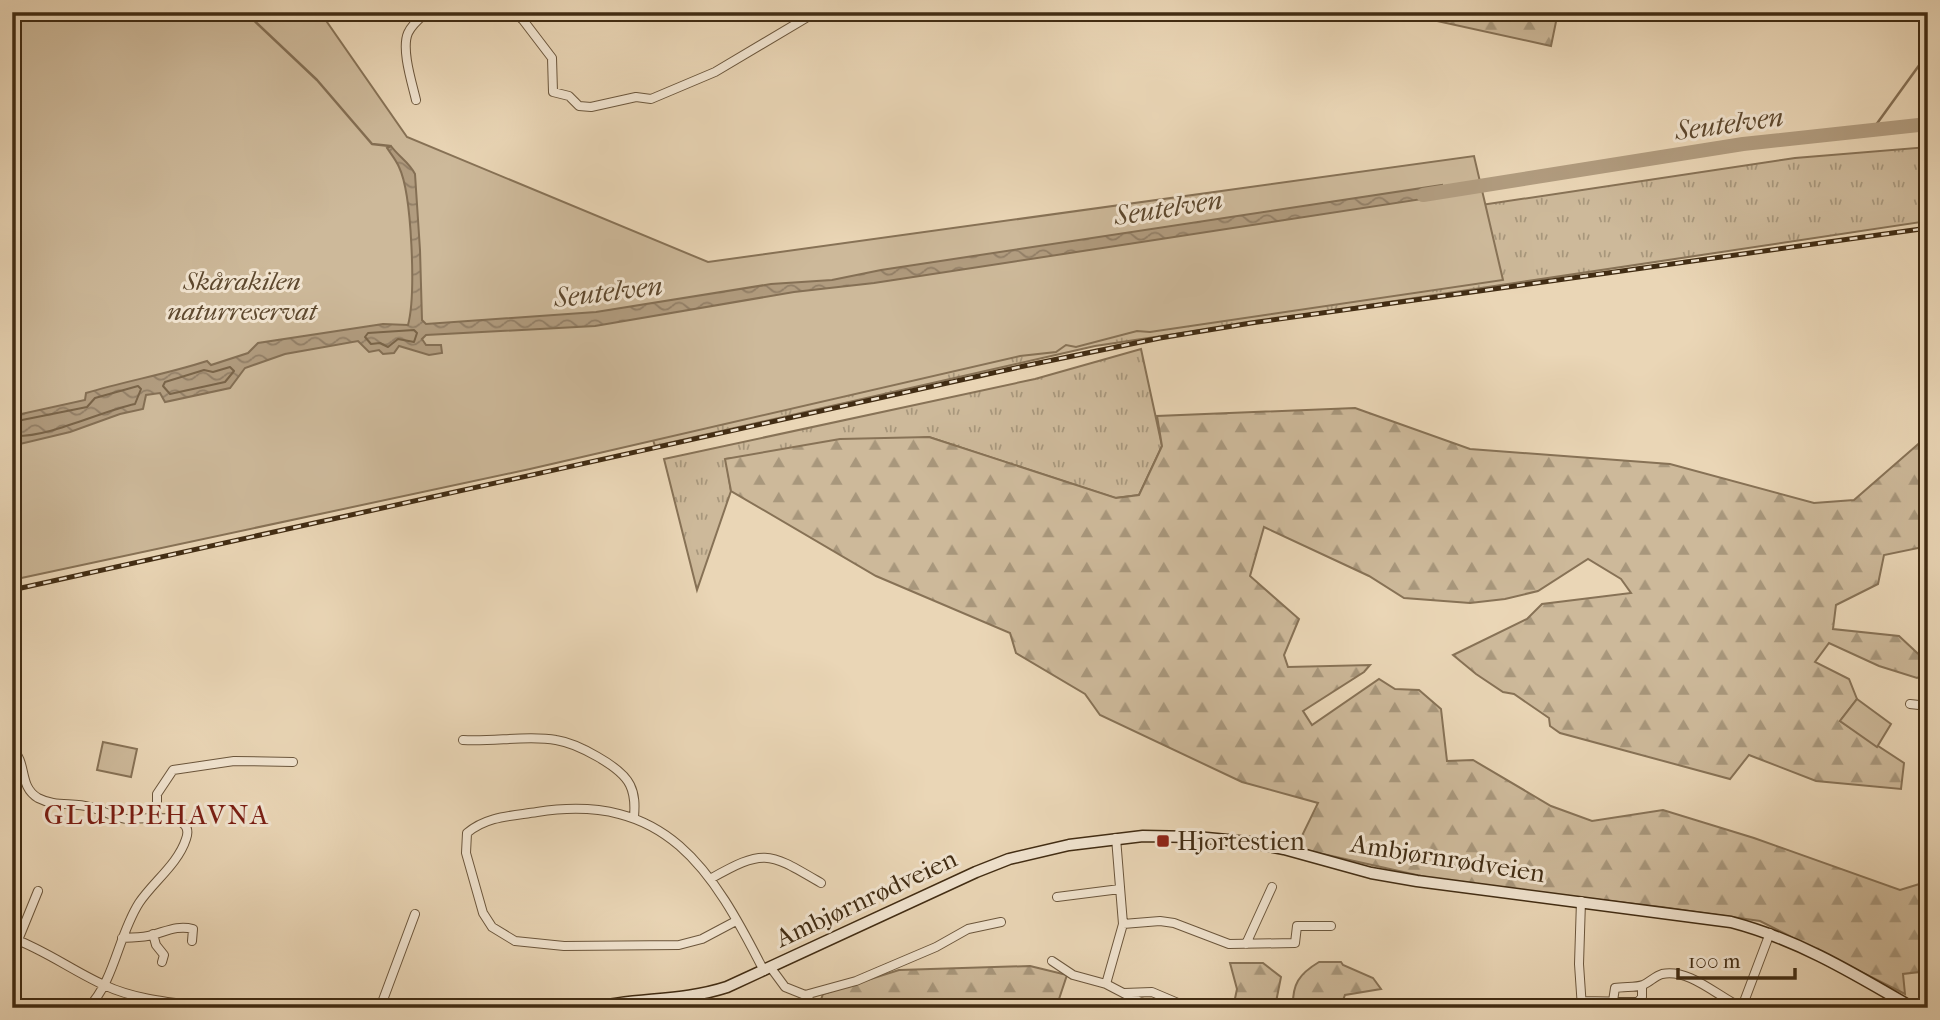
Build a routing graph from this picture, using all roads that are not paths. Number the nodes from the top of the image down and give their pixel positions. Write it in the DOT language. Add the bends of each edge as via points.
graph roads {
  1 [pos="427,12"];
  2 [pos="514,12"];
  3 [pos="816,12"];
  4 [pos="416,100"];
  5 [pos="1910,704"];
  6 [pos="1928,706"];
  7 [pos="463,740"];
  8 [pos="12,749"];
  9 [pos="293,762"];
  10 [pos="157,817"];
  11 [pos="634,817"];
  12 [pos="1116,838"];
  13 [pos="710,879"];
  14 [pos="821,883"];
  15 [pos="1272,887"];
  16 [pos="1120,889"];
  17 [pos="38,891"];
  18 [pos="1056,897"];
  19 [pos="1581,901"];
  20 [pos="415,914"];
  21 [pos="1292,917"];
  22 [pos="736,921"];
  23 [pos="1001,922"];
  24 [pos="1123,924"];
  25 [pos="1297,926"];
  26 [pos="1331,926"];
  27 [pos="1770,933"];
  28 [pos="153,934"];
  29 [pos="122,938"];
  30 [pos="15,939"];
  31 [pos="192,941"];
  32 [pos="1246,944"];
  33 [pos="1052,961"];
  34 [pos="162,962"];
  35 [pos="768,969"];
  36 [pos="1106,984"];
  37 [pos="104,985"];
  38 [pos="1642,986"];
  39 [pos="1124,993"];
  40 [pos="805,995"];
  41 [pos="1613,1002"];
  42 [pos="813,1004"];
  43 [pos="1581,1005"];
  44 [pos="88,1008"];
  45 [pos="215,1008"];
  46 [pos="380,1008"];
  47 [pos="592,1008"];
  48 [pos="1152,1008"];
  49 [pos="1179,1008"];
  50 [pos="1743,1008"];
  51 [pos="1913,1008"];
  1 -- 4 [label="street" via="407,34"];
  2 -- 3 [label="street" via="552,58 553,92 591,107 636,97 650,99 715,72"];
  5 -- 6 [label="street"];
  7 -- 11 [label="street" via="556,740 581,749 629,782 635,799"];
  8 -- 10 [label="street" via="22,762 25,785 40,799 89,806 126,819"];
  9 -- 10 [label="street" via="234,761 173,770 157,794"];
  10 -- 29 [label="street" via="182,824 187,838 140,901"];
  11 -- 13 [label="street" via="685,850"];
  11 -- 22 [label="street" via="585,807 564,808 485,821 467,833 466,853 483,912 492,927 515,941 564,946 678,945 702,939"];
  12 -- 16 [label="street"];
  12 -- 19 [label="street, Ambjørnrødveien" via="1171,836 1248,842 1371,873"];
  12 -- 35 [label="street, Ambjørnrødveien" via="1009,859"];
  13 -- 14 [label="street" via="743,861 769,857"];
  13 -- 22 [label="street"];
  15 -- 32 [label="street"];
  16 -- 18 [label="street"];
  16 -- 24 [label="street"];
  17 -- 30 [label="street"];
  19 -- 27 [label="street, Ambjørnrødveien" via="1712,919"];
  19 -- 43 [label="street"];
  20 -- 46 [label="street"];
  21 -- 25 [label="street"];
  22 -- 35 [label="street"];
  23 -- 40 [label="street" via="968,929 856,981"];
  24 -- 32 [label="street" via="1174,923 1229,944"];
  24 -- 36 [label="street"];
  25 -- 26 [label="street"];
  25 -- 32 [label="street" via="1295,943"];
  27 -- 50 [label="street"];
  27 -- 51 [label="street, Ambjørnrødveien" via="1806,947"];
  28 -- 29 [label="street"];
  28 -- 31 [label="street" via="191,928"];
  28 -- 34 [label="street" via="164,955"];
  29 -- 37 [label="street"];
  30 -- 37 [label="street"];
  33 -- 36 [label="street" via="1073,975"];
  35 -- 40 [label="street, Ambjørnrødveien" via="785,987"];
  35 -- 47 [label="street, Ambjørnrødveien" via="690,997"];
  36 -- 39 [label="street"];
  37 -- 44 [label="street"];
  37 -- 45 [label="street" via="142,997"];
  38 -- 41 [label="street" via="1615,988"];
  38 -- 41 [label="street" via="1640,1001"];
  38 -- 50 [label="street" via="1657,976 1676,974"];
  39 -- 48 [label="street"];
  39 -- 49 [label="street" via="1152,992 1178,1003"];
  40 -- 42 [label="street, Ambjørnrødveien"];
  41 -- 43 [label="street"];
}
